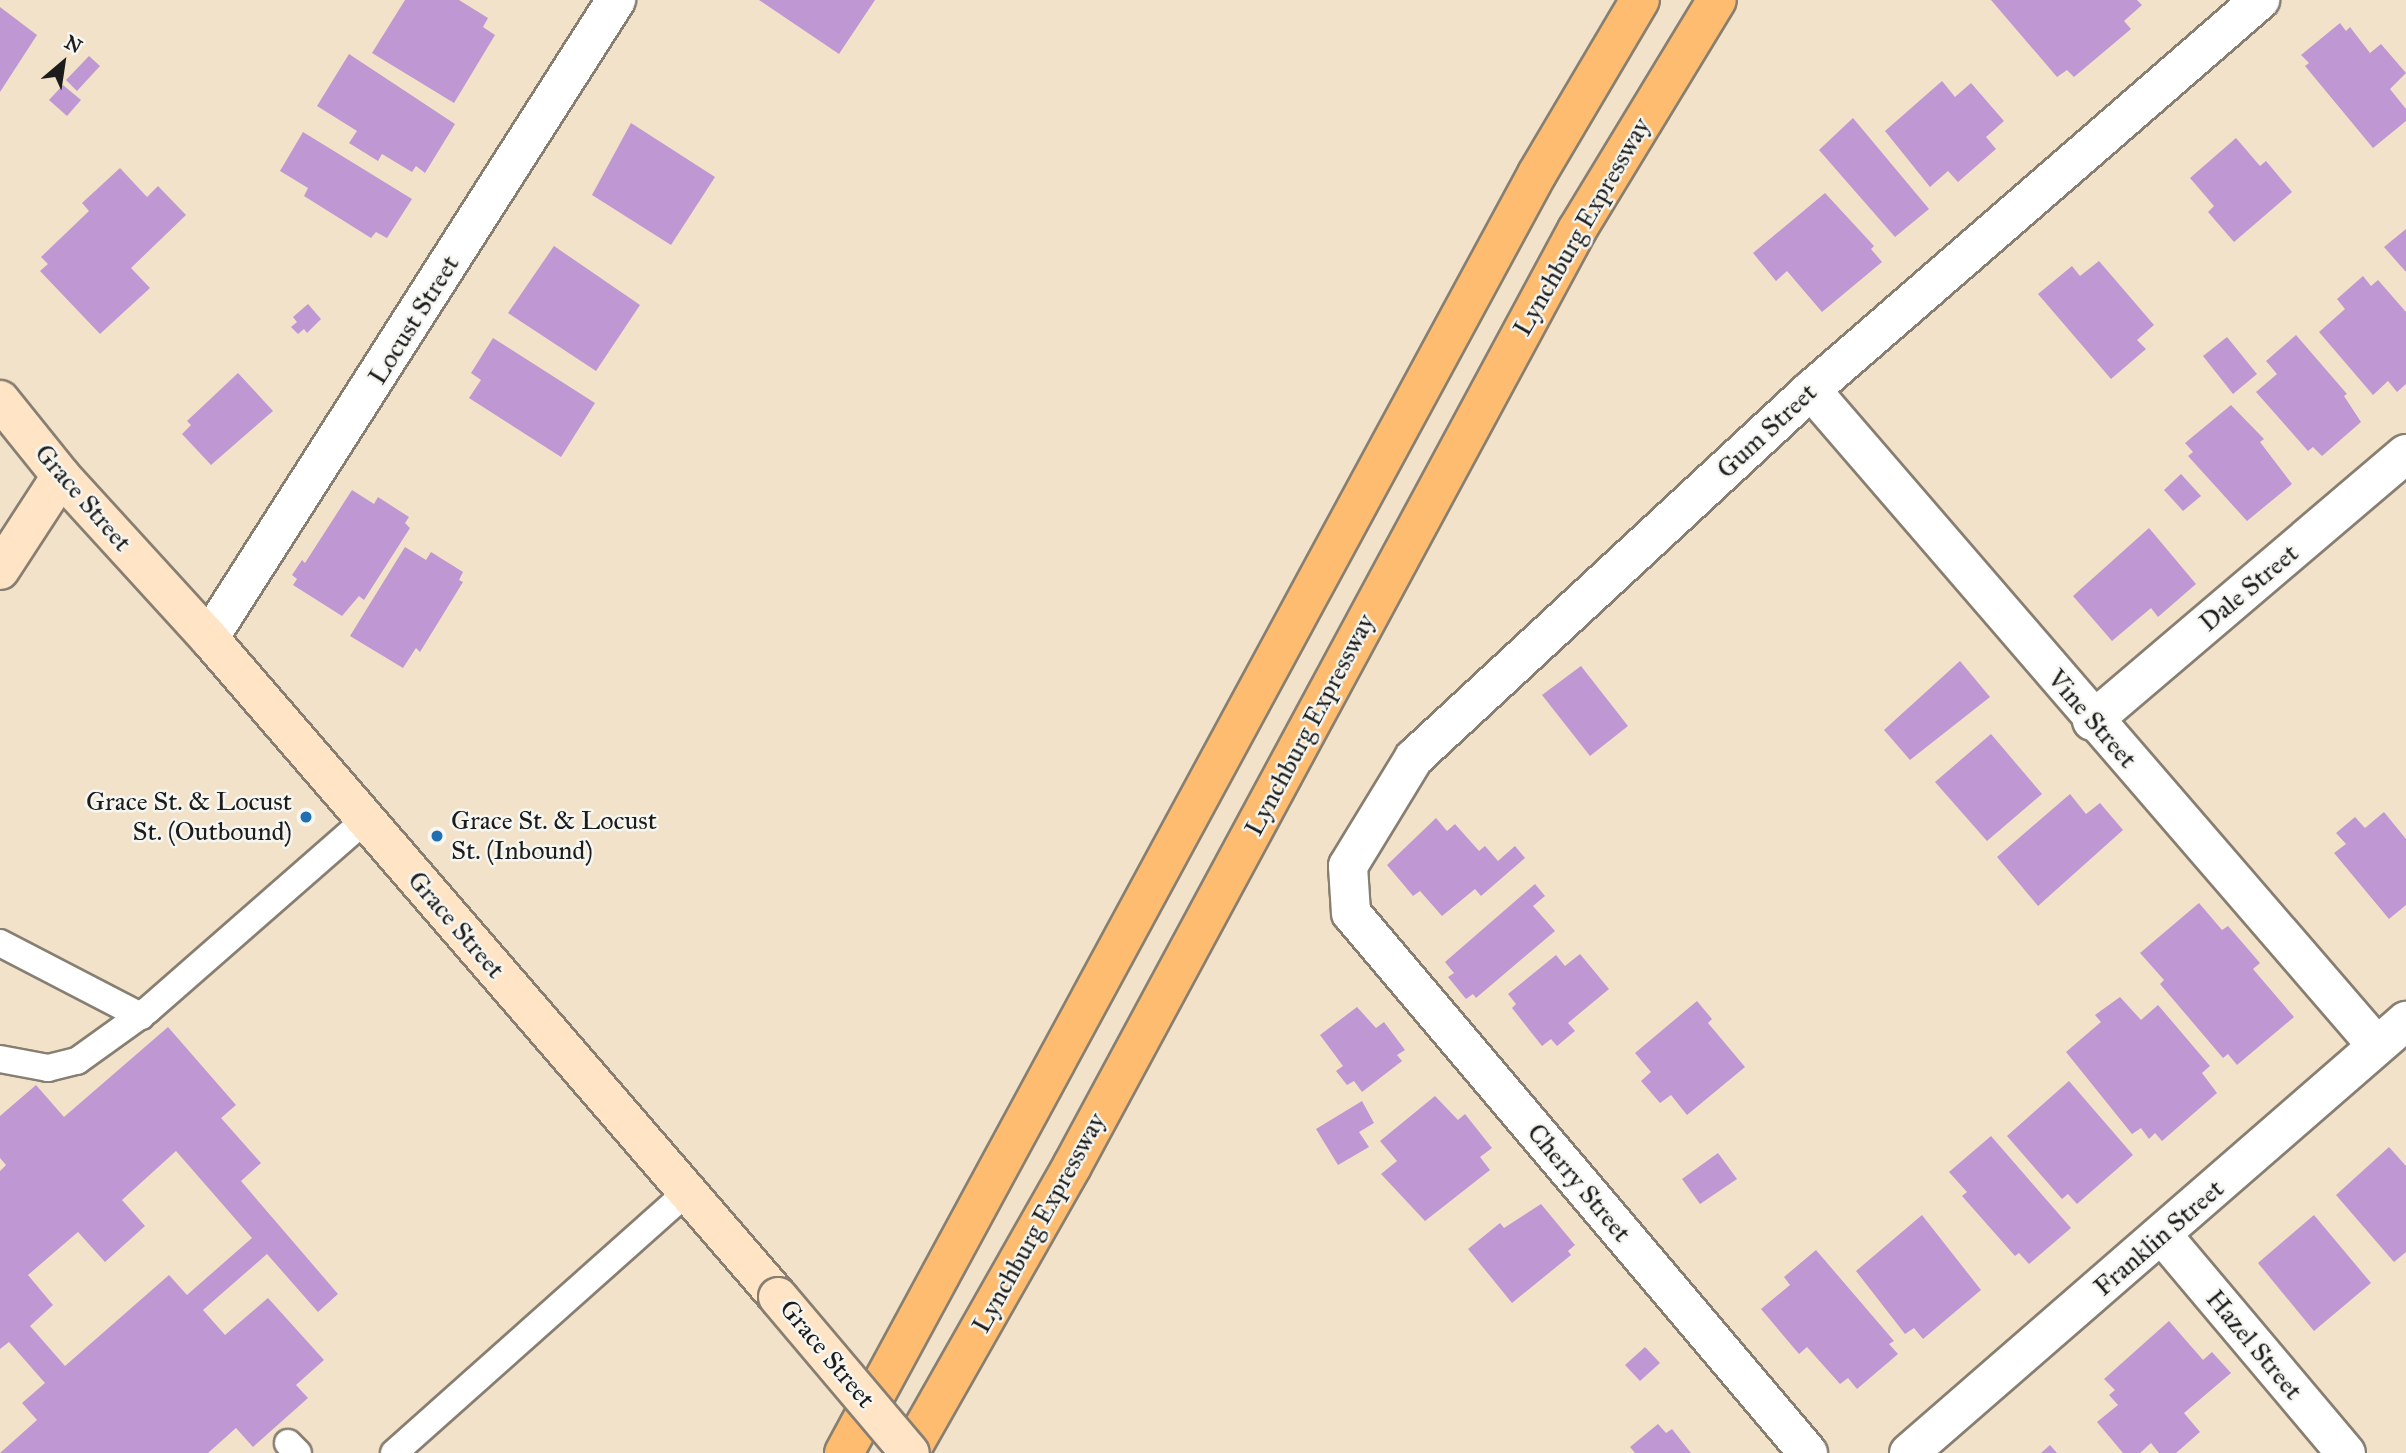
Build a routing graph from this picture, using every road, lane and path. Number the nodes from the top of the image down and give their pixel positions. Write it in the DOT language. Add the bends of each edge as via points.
graph roads {
  1 [pos="616,0"];
  2 [pos="1640,0"];
  3 [pos="1717,0"];
  4 [pos="2260,0"];
  5 [pos="1811,390"];
  6 [pos="0,400"];
  7 [pos="2406,454"];
  8 [pos="61,476"];
  9 [pos="0,570"];
  10 [pos="209,638"];
  11 [pos="2092,721"];
  12 [pos="365,820"];
  13 [pos="1351,914"];
  14 [pos="0,943"];
  15 [pos="141,1016"];
  16 [pos="2406,1021"];
  17 [pos="2376,1046"];
  18 [pos="0,1059"];
  19 [pos="687,1192"];
  20 [pos="2163,1236"];
  21 [pos="394,1453"];
  22 [pos="844,1453"];
  23 [pos="909,1453"];
  24 [pos="1808,1453"];
  25 [pos="1909,1453"];
  26 [pos="2346,1453"];
  1 -- 10 [label="street, Locust Street"];
  2 -- 22 [label="highway" via="1531,186"];
  3 -- 23 [label="highway, Lynchburg Expressway" via="1577,230 1072,1166"];
  4 -- 5 [label="street, Gum Street"];
  5 -- 11 [label="street, Vine Street"];
  5 -- 13 [label="street, Gum Street" via="1415,758 1348,866"];
  6 -- 8 [label="main road, Grace Street"];
  7 -- 11 [label="street, Dale Street"];
  8 -- 9 [label="main road"];
  8 -- 10 [label="main road, Grace Street"];
  10 -- 12 [label="main road, Grace Street"];
  11 -- 17 [label="street, Vine Street"];
  12 -- 15 [label="lane"];
  12 -- 19 [label="main road, Grace Street"];
  13 -- 24 [label="street, Cherry Street"];
  14 -- 15 [label="lane"];
  15 -- 18 [label="lane" via="77,1061 48,1068"];
  16 -- 17 [label="street, Franklin Street"];
  17 -- 20 [label="street, Franklin Street"];
  19 -- 21 [label="lane"];
  19 -- 23 [label="main road, Grace Street, bridge"];
  20 -- 25 [label="street, Franklin Street"];
  20 -- 26 [label="street, Hazel Street"];
}
